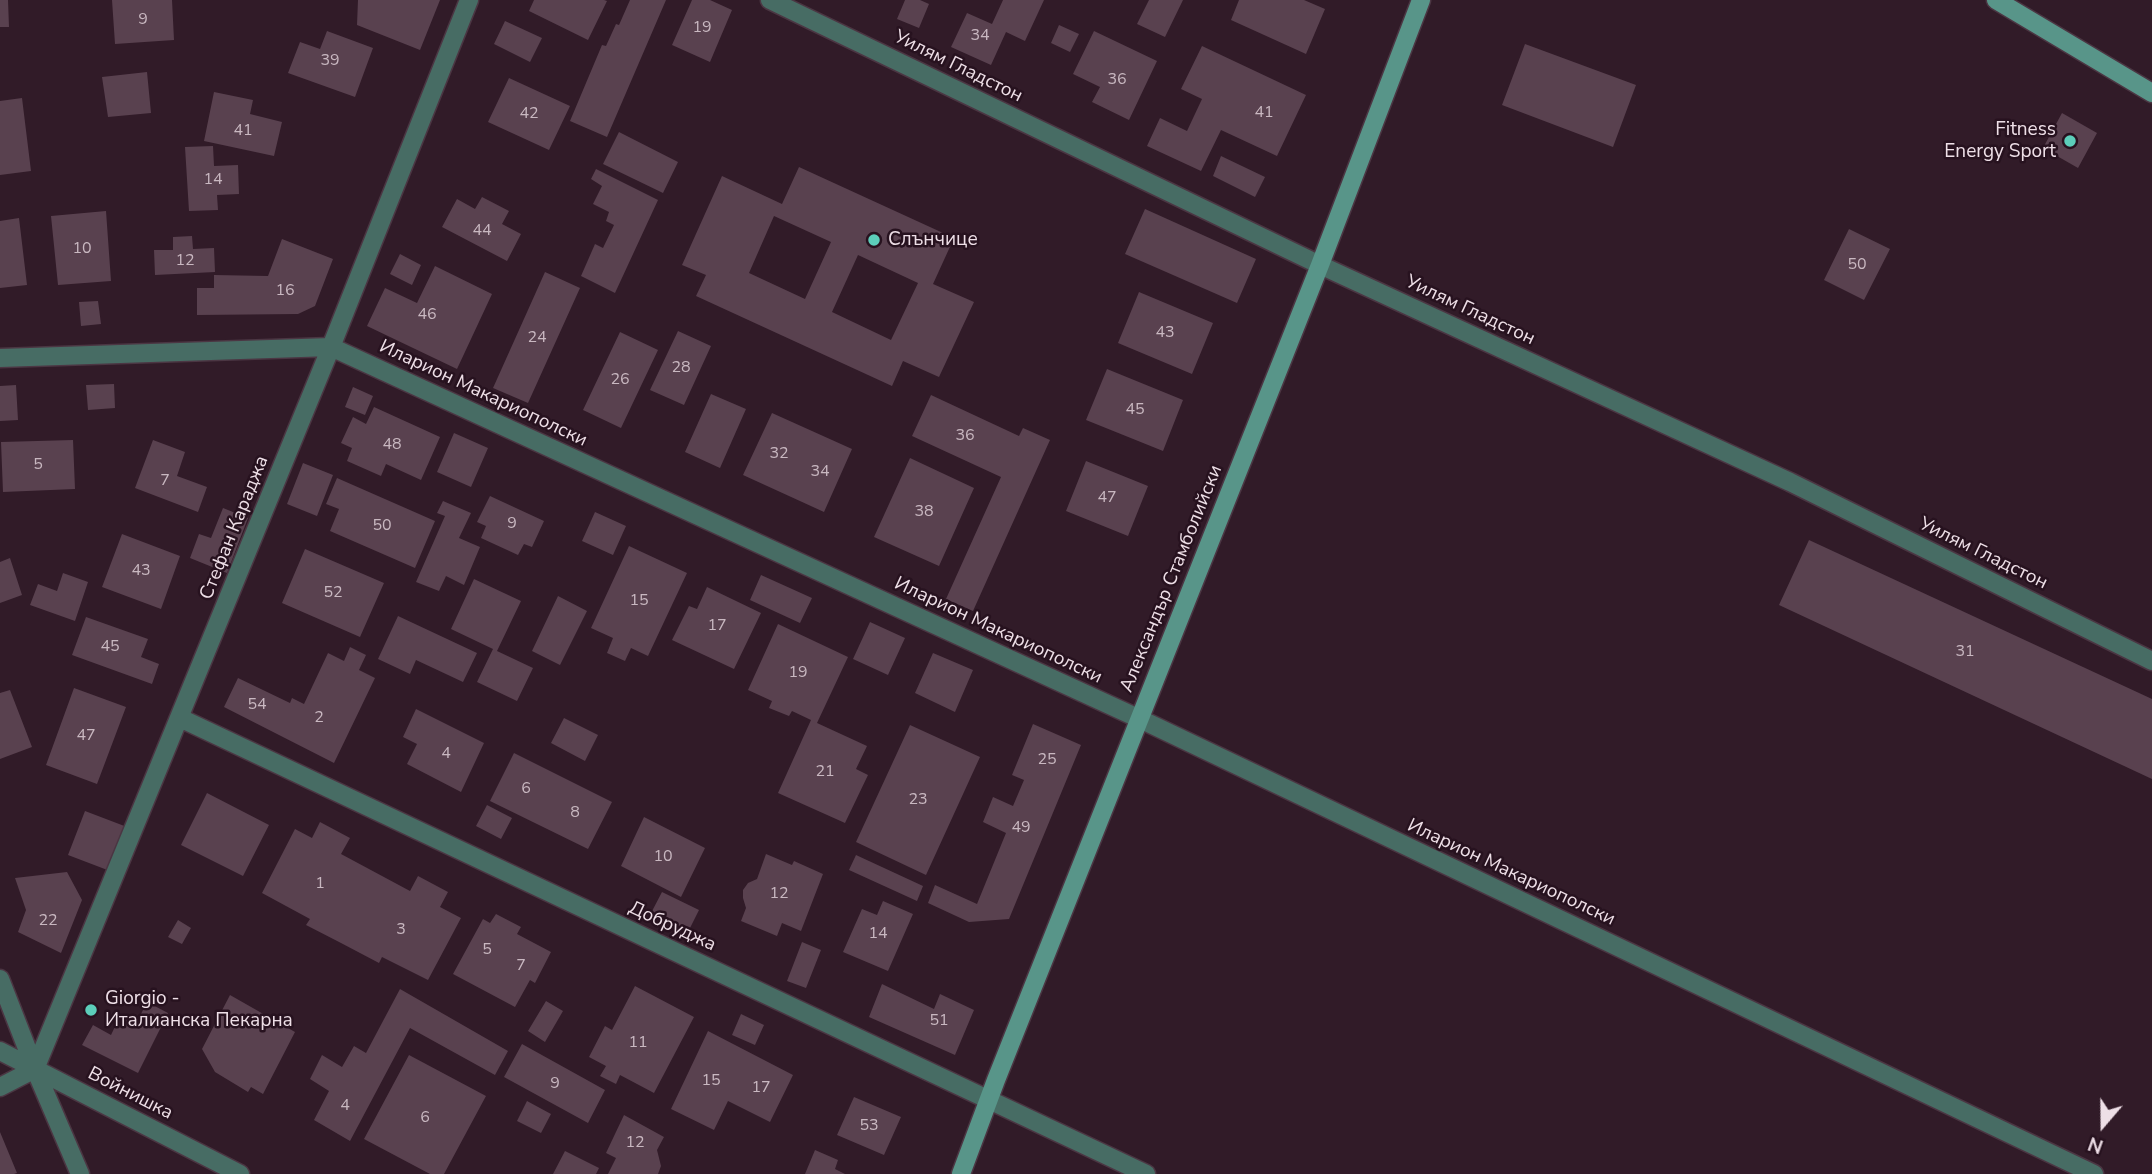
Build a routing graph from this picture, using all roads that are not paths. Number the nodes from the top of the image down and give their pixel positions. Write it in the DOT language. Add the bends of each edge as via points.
graph roads {
  1 [pos="469,0"];
  2 [pos="770,0"];
  3 [pos="1422,0"];
  4 [pos="1996,0"];
  5 [pos="2152,93"];
  6 [pos="1320,265"];
  7 [pos="331,347"];
  8 [pos="0,358"];
  9 [pos="2152,661"];
  10 [pos="180,718"];
  11 [pos="1140,719"];
  12 [pos="0,979"];
  13 [pos="0,1051"];
  14 [pos="35,1069"];
  15 [pos="0,1087"];
  16 [pos="989,1099"];
  17 [pos="80,1174"];
  18 [pos="240,1174"];
  19 [pos="961,1174"];
  20 [pos="1146,1174"];
  21 [pos="2094,1174"];
  1 -- 7 [label="street, Стефан Караджа"];
  2 -- 6 [label="street, Уилям Гладстон"];
  3 -- 6 [label="main road, Александър Стамболийски"];
  4 -- 5 [label="main road"];
  6 -- 9 [label="street, Уилям Гладстон" via="1790,482"];
  6 -- 11 [label="main road, Александър Стамболийски"];
  7 -- 8 [label="street, Иларион Макариополски"];
  7 -- 10 [label="street, Стефан Караджа"];
  7 -- 11 [label="street, Иларион Макариополски"];
  10 -- 14 [label="street, Стефан Караджа"];
  10 -- 16 [label="street, Добруджа"];
  11 -- 16 [label="main road, Александър Стамболийски"];
  11 -- 21 [label="street, Иларион Макариополски"];
  12 -- 14 [label="street"];
  13 -- 14 [label="street, Войнишка"];
  14 -- 15 [label="street"];
  14 -- 17 [label="street"];
  14 -- 18 [label="street, Войнишка"];
  16 -- 19 [label="main road, Александър Стамболийски"];
  16 -- 20 [label="street, Добруджа"];
}
